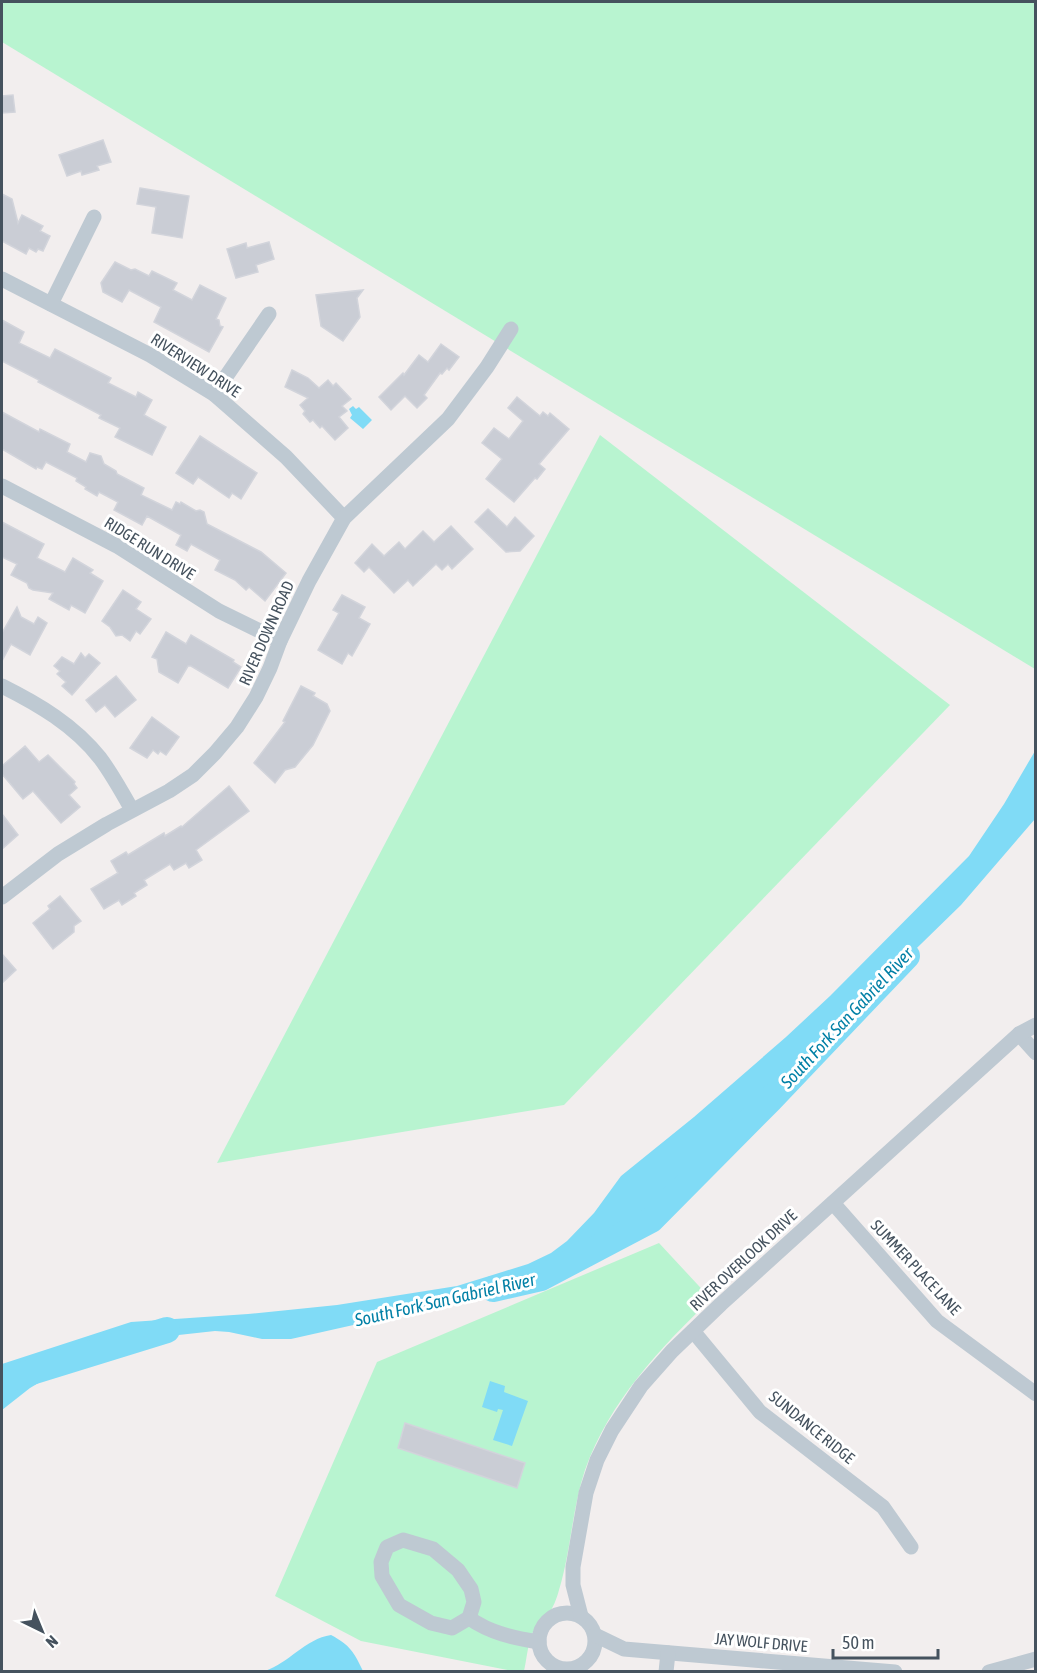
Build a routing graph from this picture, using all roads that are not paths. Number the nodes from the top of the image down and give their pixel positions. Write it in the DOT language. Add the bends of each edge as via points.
graph roads {
  1 [pos="94,217"];
  2 [pos="2,279"];
  3 [pos="51,304"];
  4 [pos="269,314"];
  5 [pos="511,329"];
  6 [pos="214,394"];
  7 [pos="2,486"];
  8 [pos="344,518"];
  9 [pos="280,641"];
  10 [pos="2,686"];
  11 [pos="132,810"];
  12 [pos="2,897"];
  13 [pos="1035,1025"];
  14 [pos="1019,1034"];
  15 [pos="1035,1053"];
  16 [pos="833,1203"];
  17 [pos="693,1331"];
  18 [pos="1035,1394"];
  19 [pos="911,1547"];
  20 [pos="573,1585"];
  21 [pos="556,1615"];
  22 [pos="581,1616"];
  23 [pos="469,1618"];
  24 [pos="595,1635"];
  25 [pos="539,1642"];
  26 [pos="624,1649"];
  27 [pos="668,1653"];
  28 [pos="591,1656"];
  29 [pos="1035,1659"];
  30 [pos="860,1670"];
  31 [pos="666,1671"];
  32 [pos="895,1671"];
  33 [pos="989,1671"];
  1 -- 3 [label="street"];
  2 -- 3 [label="street, RIVERVIEW DRIVE"];
  3 -- 6 [label="street, RIVERVIEW DRIVE" via="150,355"];
  4 -- 6 [label="street"];
  5 -- 8 [label="street, RIVER DOWN ROAD" via="448,418"];
  6 -- 8 [label="street, RIVERVIEW DRIVE" via="286,457"];
  7 -- 9 [label="street, RIDGE RUN DRIVE" via="117,546 219,612"];
  8 -- 9 [label="street, RIVER DOWN ROAD"];
  9 -- 11 [label="street, RIVER DOWN ROAD" via="256,697 215,753 169,791"];
  10 -- 11 [label="street" via="84,739 112,775"];
  11 -- 12 [label="street, RIVER DOWN ROAD" via="58,854"];
  13 -- 14 [label="street, RIVER OVERLOOK DRIVE"];
  14 -- 15 [label="street"];
  14 -- 16 [label="street, RIVER OVERLOOK DRIVE"];
  16 -- 17 [label="street, RIVER OVERLOOK DRIVE"];
  16 -- 18 [label="street, SUMMER PLACE LANE" via="937,1321"];
  17 -- 19 [label="street, SUNDANCE RIDGE" via="760,1412 883,1507"];
  17 -- 20 [label="street, RIVER OVERLOOK DRIVE" via="641,1386 597,1460 586,1492"];
  20 -- 21 [label="street"];
  20 -- 22 [label="street"];
  21 -- 22 [label="street"];
  21 -- 25 [label="street" via="543,1627"];
  22 -- 24 [label="street"];
  23 -- 23 [label="street" via="474,1602 471,1589 458,1570 433,1549 403,1540 387,1547 381,1562 382,1576 399,1605 431,1623 452,1628"];
  23 -- 25 [label="street" via="510,1638"];
  24 -- 26 [label="street, JAY WOLF DRIVE"];
  24 -- 28 [label="street"];
  25 -- 28 [label="street" via="546,1660 561,1669 578,1668"];
  26 -- 27 [label="street, JAY WOLF DRIVE"];
  26 -- 28 [label="street, JAY WOLF DRIVE"];
  27 -- 30 [label="street, JAY WOLF DRIVE"];
  27 -- 31 [label="street"];
  29 -- 33 [label="street"];
  30 -- 32 [label="street, JAY WOLF DRIVE"];
}
